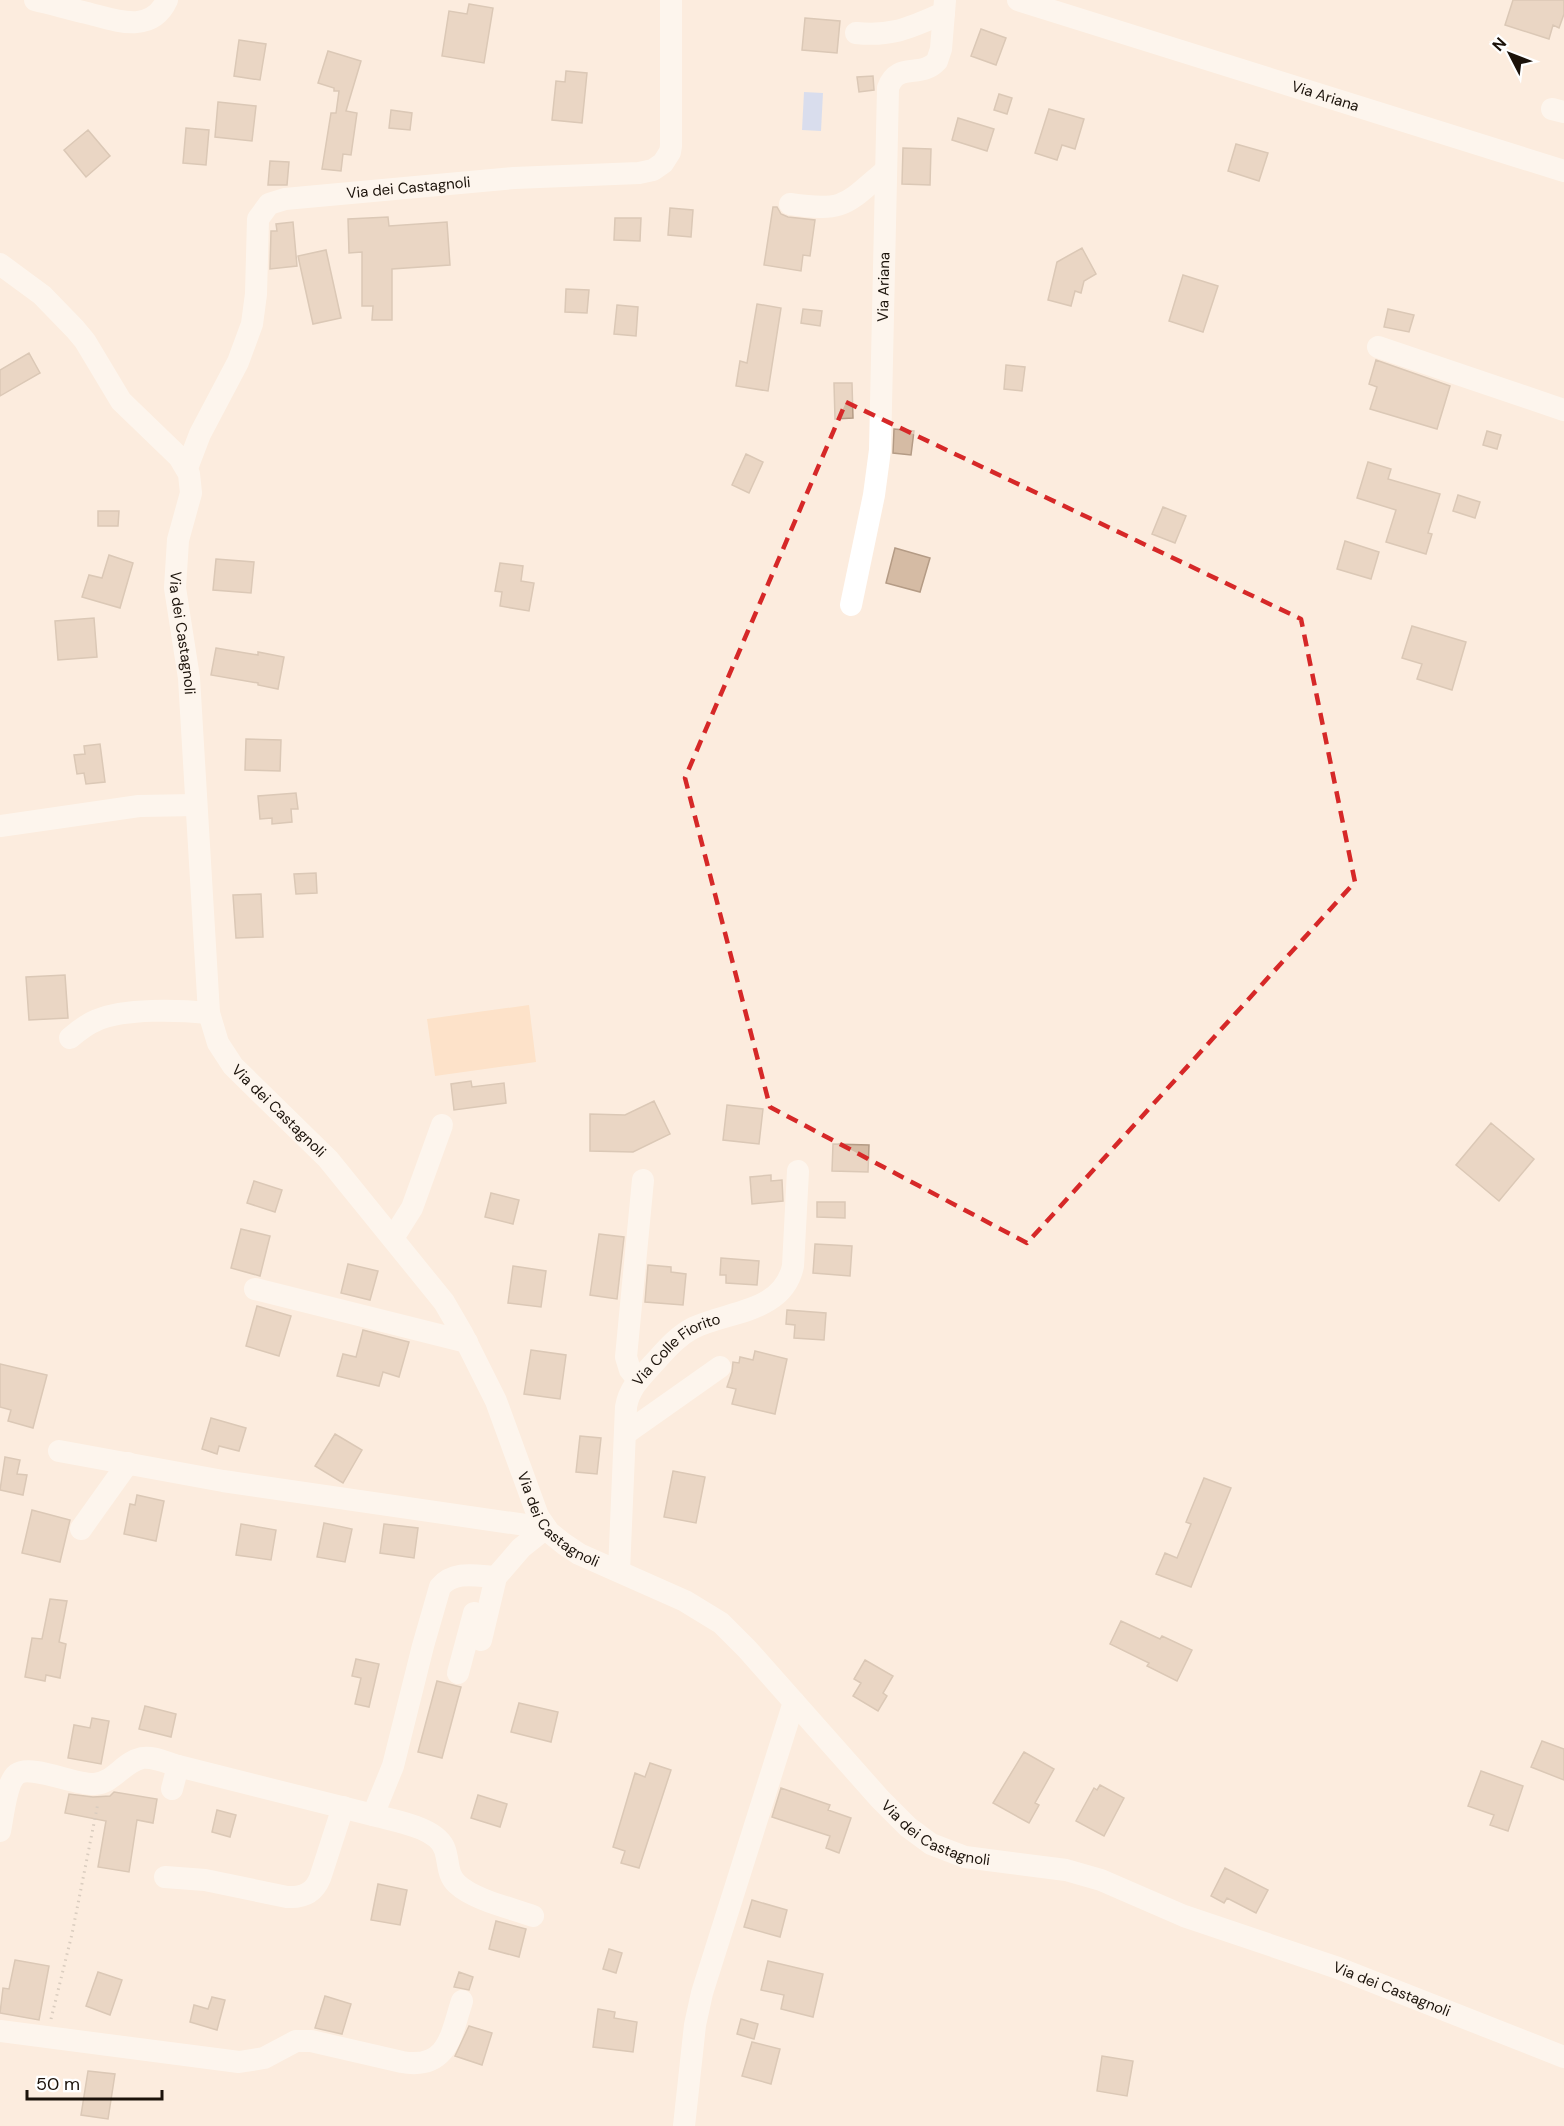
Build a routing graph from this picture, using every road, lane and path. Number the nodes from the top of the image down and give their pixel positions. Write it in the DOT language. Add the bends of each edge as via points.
graph roads {
  1 [pos="35,0"];
  2 [pos="167,0"];
  3 [pos="671,0"];
  4 [pos="1018,0"];
  5 [pos="944,7"];
  6 [pos="856,33"];
  7 [pos="886,170"];
  8 [pos="1564,171"];
  9 [pos="790,204"];
  10 [pos="0,264"];
  11 [pos="1378,347"];
  12 [pos="1564,409"];
  13 [pos="187,468"];
  14 [pos="851,605"];
  15 [pos="196,805"];
  16 [pos="0,826"];
  17 [pos="209,1013"];
  18 [pos="70,1038"];
  19 [pos="442,1125"];
  20 [pos="798,1171"];
  21 [pos="643,1180"];
  22 [pos="393,1238"];
  23 [pos="255,1288"];
  24 [pos="467,1342"];
  25 [pos="720,1367"];
  26 [pos="638,1380"];
  27 [pos="625,1434"];
  28 [pos="59,1451"];
  29 [pos="128,1463"];
  30 [pos="546,1528"];
  31 [pos="81,1529"];
  32 [pos="619,1571"];
  33 [pos="496,1577"];
  34 [pos="481,1640"];
  35 [pos="458,1673"];
  36 [pos="794,1702"];
  37 [pos="178,1766"];
  38 [pos="102,1783"];
  39 [pos="172,1789"];
  40 [pos="343,1807"];
  41 [pos="374,1815"];
  42 [pos="0,1831"];
  43 [pos="165,1877"];
  44 [pos="533,1916"];
  45 [pos="462,2001"];
  46 [pos="0,2031"];
  47 [pos="46,2038"];
  48 [pos="1564,2057"];
  49 [pos="684,2126"];
  1 -- 2 [label="street" via="132,23 154,17"];
  3 -- 13 [label="street, Via dei Castagnoli" via="671,146 663,163 653,170 285,199 265,207 256,226 252,324"];
  4 -- 8 [label="street, Via Ariana"];
  5 -- 6 [label="street" via="892,33"];
  5 -- 7 [label="street, Via Ariana" via="937,61 924,70 897,74 890,82"];
  7 -- 9 [label="street" via="856,196 835,207"];
  7 -- 14 [label="street, Via Ariana" via="879,458"];
  10 -- 13 [label="street" via="42,295 71,324 121,401"];
  11 -- 12 [label="street"];
  13 -- 15 [label="street, Via dei Castagnoli" via="191,493 177,551 175,588 189,678"];
  15 -- 16 [label="street" via="139,806"];
  15 -- 17 [label="street, Via dei Castagnoli"];
  17 -- 18 [label="street" via="171,1010 111,1016 88,1024"];
  17 -- 22 [label="street, Via dei Castagnoli" via="218,1043 233,1066 328,1159"];
  19 -- 22 [label="street" via="412,1208"];
  20 -- 26 [label="street, Via Colle Fiorito" via="793,1266 782,1289 760,1305 688,1331"];
  21 -- 26 [label="street" via="626,1357"];
  22 -- 24 [label="street, Via dei Castagnoli" via="444,1302"];
  23 -- 24 [label="street"];
  24 -- 30 [label="street, Via dei Castagnoli" via="503,1416 531,1499"];
  25 -- 27 [label="street"];
  26 -- 27 [label="street, Via Colle Fiorito" via="628,1397"];
  27 -- 32 [label="street, Via Colle Fiorito"];
  28 -- 29 [label="street"];
  29 -- 30 [label="street" via="269,1488"];
  29 -- 31 [label="street"];
  30 -- 32 [label="street, Via dei Castagnoli" via="572,1550"];
  30 -- 33 [label="street" via="521,1548"];
  32 -- 36 [label="street, Via dei Castagnoli" via="714,1617"];
  33 -- 34 [label="street"];
  33 -- 35 [label="street" via="480,1597"];
  33 -- 41 [label="street" via="452,1577 440,1587 393,1766"];
  36 -- 48 [label="street, Via dei Castagnoli" via="889,1808 941,1849 975,1859 1058,1869 1101,1880 1184,1916 1349,1972"];
  36 -- 49 [label="street" via="702,1992"];
  37 -- 38 [label="street" via="141,1758"];
  37 -- 39 [label="street"];
  37 -- 40 [label="street"];
  38 -- 42 [label="street" via="78,1783 28,1770 18,1773 9,1789"];
  38 -- 47 [label="path" via="72,1934"];
  40 -- 41 [label="street"];
  40 -- 43 [label="street" via="318,1884 308,1894 287,1897 205,1880"];
  41 -- 44 [label="street" via="432,1834 442,1844 451,1876 461,1888"];
  45 -- 47 [label="street" via="442,2053 418,2064 311,2041 296,2041 264,2058 239,2062"];
  46 -- 47 [label="street"];
}
